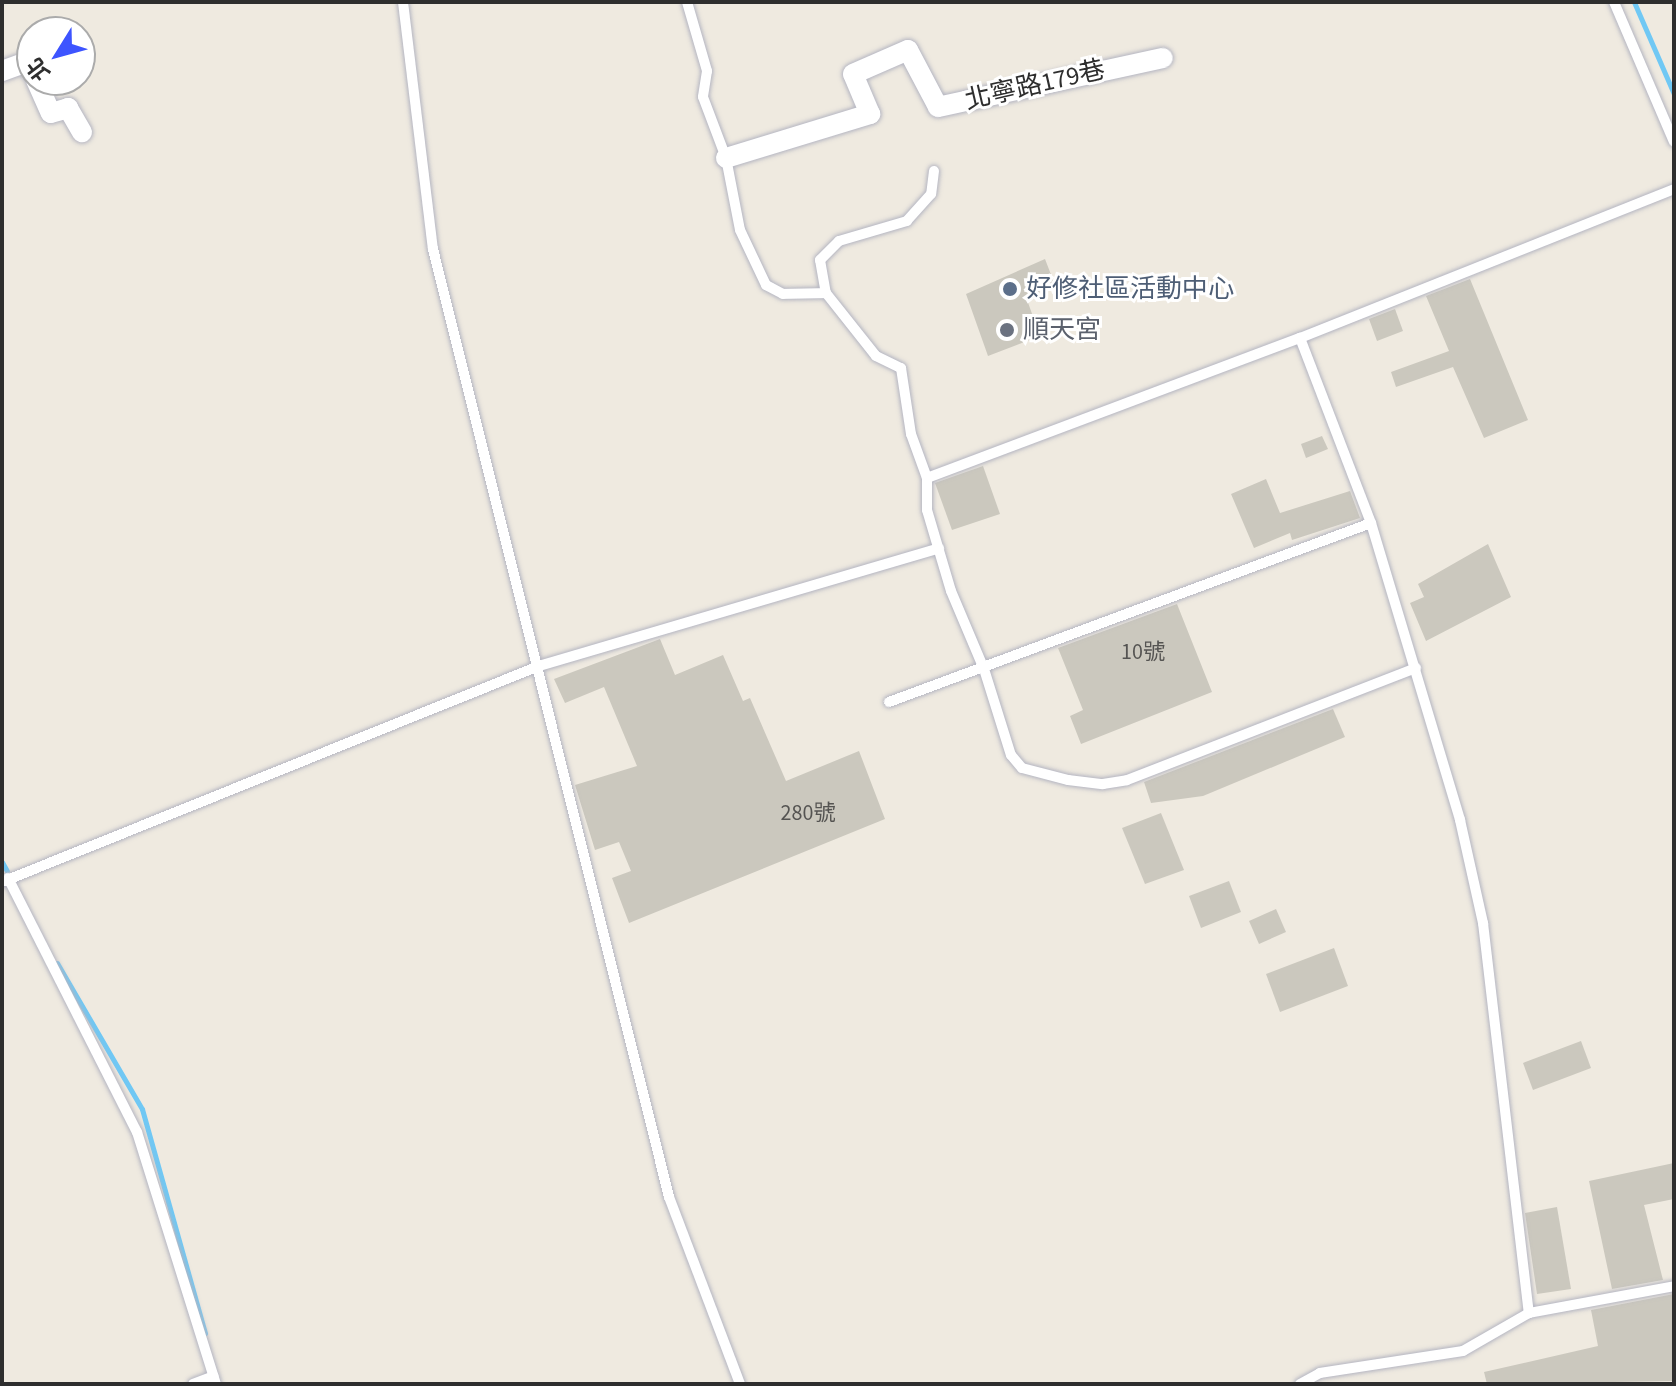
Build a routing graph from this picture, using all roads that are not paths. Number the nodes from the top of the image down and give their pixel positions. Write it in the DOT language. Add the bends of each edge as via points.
graph roads {
  1 [pos="403,2"];
  2 [pos="687,2"];
  3 [pos="1614,2"];
  4 [pos="1163,58"];
  5 [pos="43,96"];
  6 [pos="82,132"];
  7 [pos="1674,142"];
  8 [pos="726,158"];
  9 [pos="934,171"];
  10 [pos="1674,189"];
  11 [pos="826,293"];
  12 [pos="1300,338"];
  13 [pos="927,478"];
  14 [pos="1371,523"];
  15 [pos="939,548"];
  16 [pos="539,666"];
  17 [pos="1416,668"];
  18 [pos="984,669"];
  19 [pos="889,702"];
  20 [pos="5,880"];
  21 [pos="1674,1286"];
  22 [pos="1529,1313"];
  23 [pos="215,1380"];
  24 [pos="193,1384"];
  25 [pos="740,1384"];
  26 [pos="1300,1384"];
  1 -- 16 [label="lane" via="433,249"];
  2 -- 8 [label="lane" via="707,71 703,97"];
  3 -- 7 [label="lane"];
  4 -- 8 [label="street, 北寧路179巷" via="938,107 908,50 853,74 870,114"];
  5 -- 6 [label="street" via="51,113 68,108"];
  8 -- 11 [label="lane" via="740,230 766,285 783,294"];
  9 -- 11 [label="lane" via="931,194 907,221 839,241 820,260"];
  10 -- 12 [label="lane"];
  11 -- 13 [label="lane" via="876,356 901,368 911,434"];
  12 -- 13 [label="lane"];
  12 -- 14 [label="lane"];
  13 -- 15 [label="lane" via="927,510"];
  14 -- 17 [label="lane"];
  14 -- 18 [label="lane"];
  15 -- 16 [label="lane"];
  15 -- 18 [label="lane"];
  16 -- 20 [label="lane"];
  16 -- 25 [label="lane" via="669,1197"];
  17 -- 18 [label="lane" via="1127,780 1103,784 1022,768 1011,755"];
  17 -- 22 [label="lane" via="1483,923"];
  18 -- 19 [label="lane"];
  20 -- 23 [label="lane" via="137,1132"];
  21 -- 22 [label="lane"];
  22 -- 26 [label="lane" via="1463,1351 1320,1373"];
  23 -- 24 [label="lane"];
}
